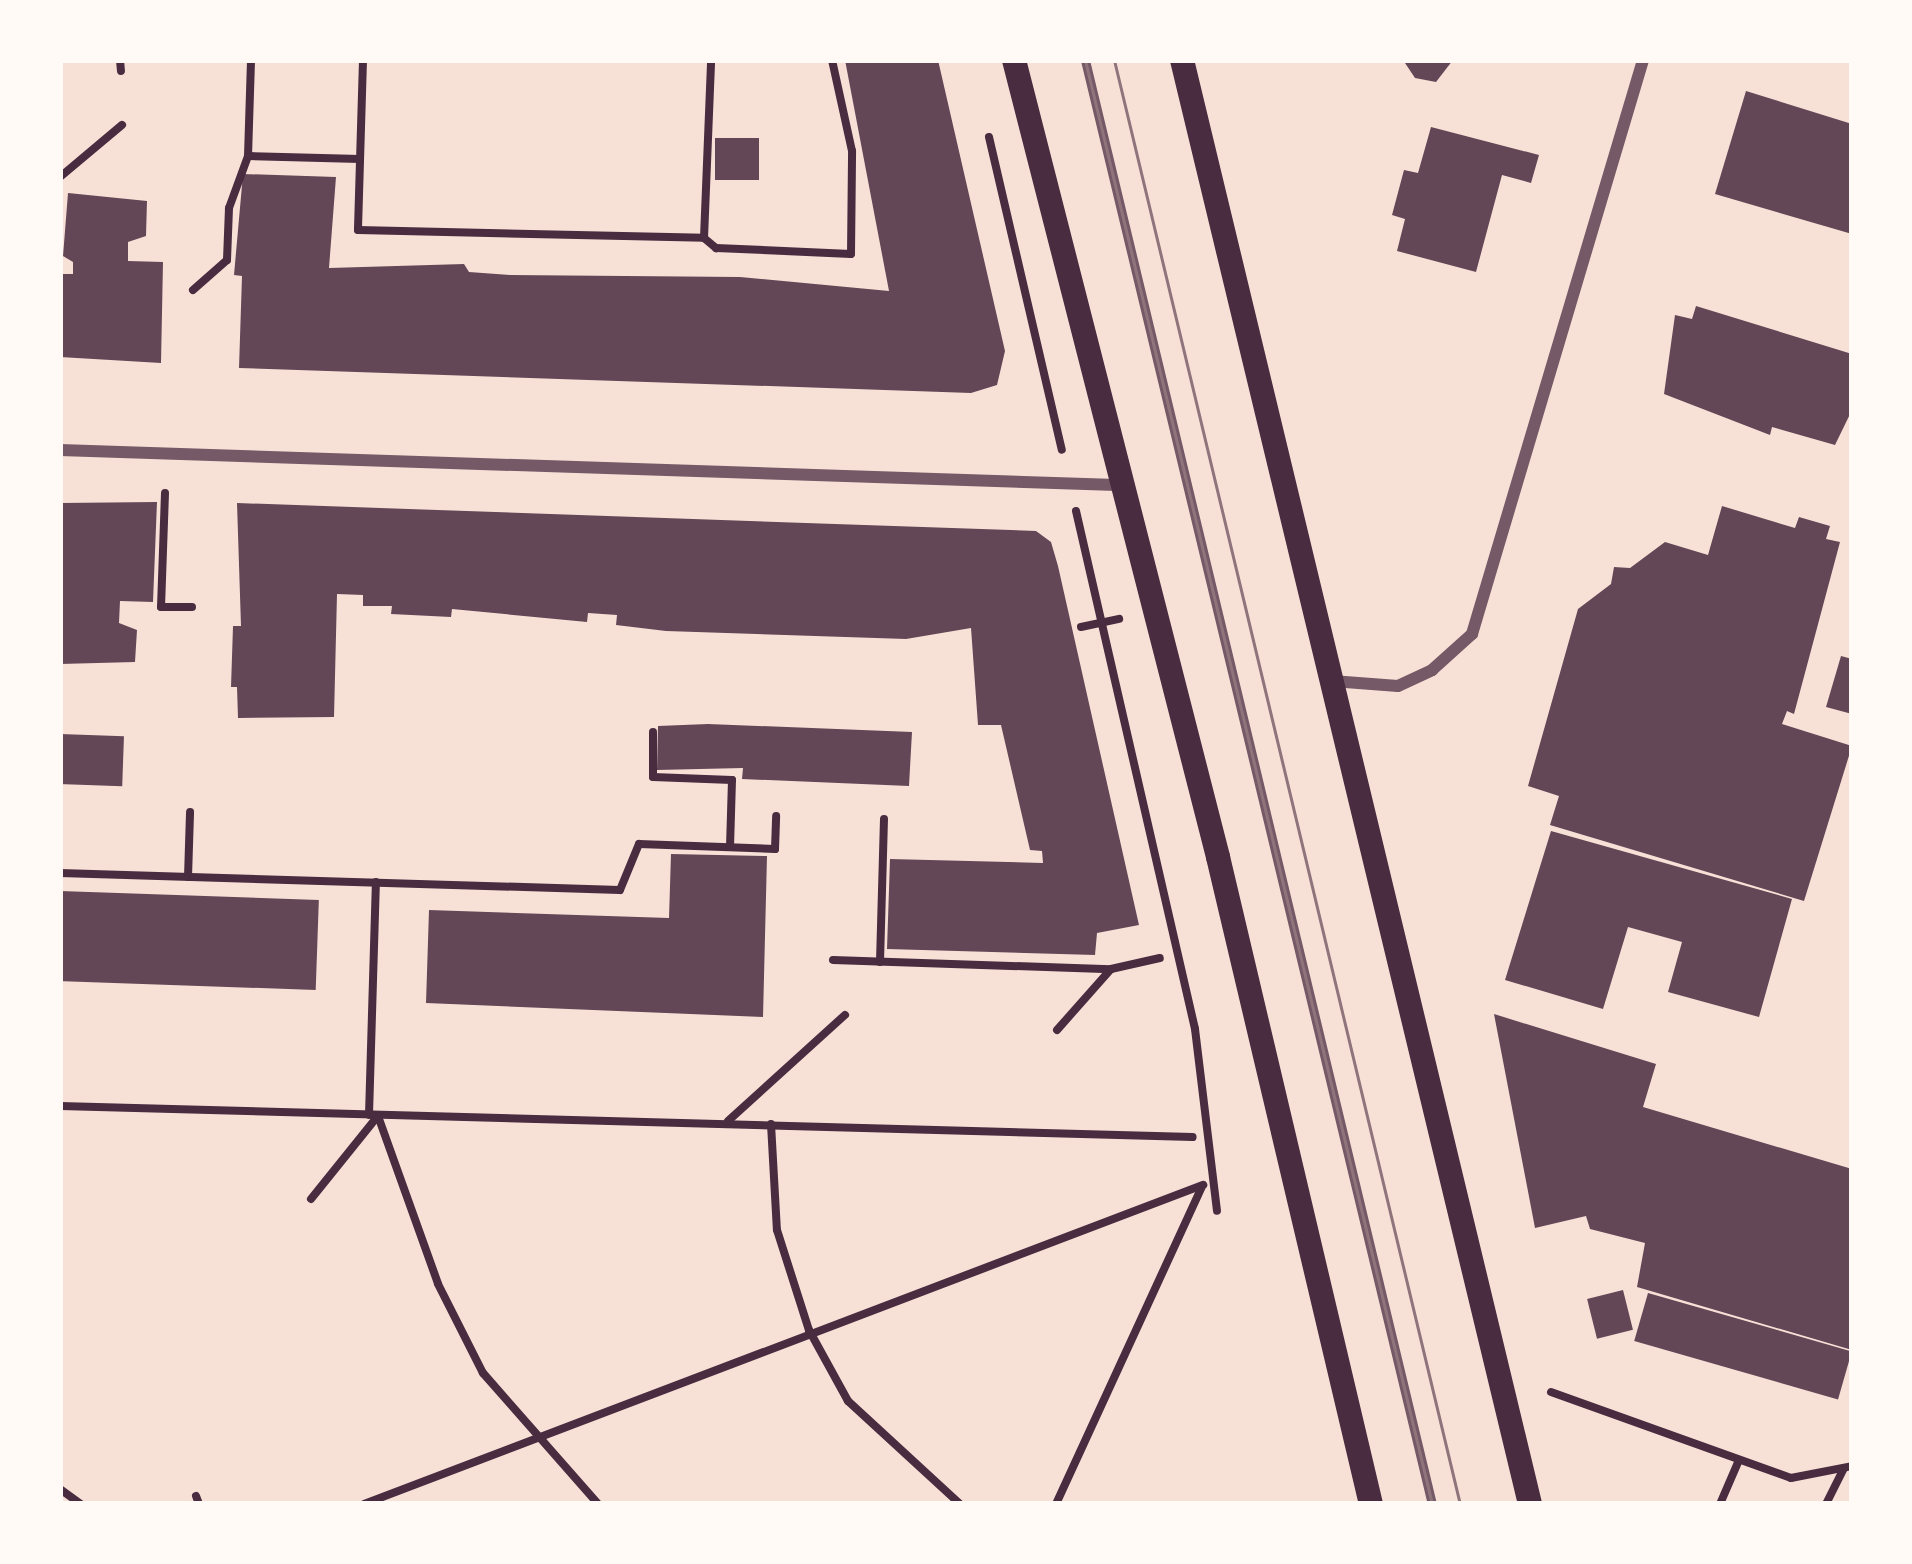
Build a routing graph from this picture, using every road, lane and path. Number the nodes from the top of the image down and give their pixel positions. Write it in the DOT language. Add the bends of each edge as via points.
graph roads {
  1 [pos="251,60"];
  2 [pos="362,60"];
  3 [pos="711,60"];
  4 [pos="832,60"];
  5 [pos="1014,60"];
  6 [pos="1085,60"];
  7 [pos="1182,60"];
  8 [pos="1643,60"];
  9 [pos="122,125"];
  10 [pos="986,126"];
  11 [pos="248,156"];
  12 [pos="360,159"];
  13 [pos="60,177"];
  14 [pos="704,238"];
  15 [pos="193,290"];
  16 [pos="1059,436"];
  17 [pos="60,450"];
  18 [pos="1116,484"];
  19 [pos="164,494"];
  20 [pos="1076,511"];
  21 [pos="192,607"];
  22 [pos="1126,617"];
  23 [pos="1100,623"];
  24 [pos="1081,627"];
  25 [pos="1332,681"];
  26 [pos="653,732"];
  27 [pos="190,812"];
  28 [pos="776,816"];
  29 [pos="884,819"];
  30 [pos="730,847"];
  31 [pos="60,873"];
  32 [pos="188,877"];
  33 [pos="376,883"];
  34 [pos="1160,958"];
  35 [pos="833,960"];
  36 [pos="880,962"];
  37 [pos="1111,969"];
  38 [pos="845,1015"];
  39 [pos="1057,1030"];
  40 [pos="60,1106"];
  41 [pos="374,1116"];
  42 [pos="727,1122"];
  43 [pos="771,1124"];
  44 [pos="1193,1137"];
  45 [pos="311,1198"];
  46 [pos="1217,1211"];
  47 [pos="808,1330"];
  48 [pos="1551,1392"];
  49 [pos="534,1440"];
  50 [pos="1738,1460"];
  51 [pos="1848,1467"];
  52 [pos="60,1489"];
  53 [pos="81,1504"];
  54 [pos="364,1504"];
  55 [pos="598,1504"];
  56 [pos="960,1504"];
  57 [pos="1057,1504"];
  58 [pos="1371,1504"];
  59 [pos="1432,1504"];
  60 [pos="1530,1504"];
  61 [pos="1720,1504"];
  62 [pos="1826,1504"];
  1 -- 11 [label="path"];
  2 -- 12 [label="path"];
  3 -- 14 [label="path"];
  4 -- 14 [label="path" via="852,151 851,254 716,248"];
  5 -- 18 [label="main road"];
  6 -- 59 [label="lane"];
  7 -- 25 [label="main road"];
  8 -- 25 [label="street" via="1472,634 1451,657 1397,686"];
  9 -- 13 [label="path"];
  10 -- 16 [label="path"];
  11 -- 12 [label="path"];
  11 -- 15 [label="path" via="229,208 227,260"];
  12 -- 14 [label="path" via="358,230"];
  17 -- 18 [label="street"];
  18 -- 58 [label="main road" via="1218,857"];
  19 -- 21 [label="path" via="161,607"];
  20 -- 23 [label="path"];
  22 -- 23 [label="path"];
  23 -- 24 [label="path"];
  23 -- 46 [label="path" via="1195,1029"];
  25 -- 60 [label="main road"];
  26 -- 30 [label="path" via="652,777 732,780"];
  27 -- 32 [label="path"];
  28 -- 30 [label="path" via="775,849"];
  29 -- 36 [label="path"];
  30 -- 33 [label="path" via="639,844 620,890"];
  31 -- 32 [label="path"];
  32 -- 33 [label="path"];
  33 -- 41 [label="path"];
  34 -- 37 [label="path"];
  35 -- 36 [label="path"];
  36 -- 37 [label="path"];
  37 -- 39 [label="path"];
  38 -- 42 [label="path"];
  40 -- 41 [label="path"];
  41 -- 42 [label="path"];
  41 -- 45 [label="path"];
  41 -- 49 [label="path" via="438,1284 483,1372"];
  42 -- 43 [label="path"];
  43 -- 44 [label="path"];
  43 -- 47 [label="path" via="777,1230"];
  47 -- 49 [label="path"];
  47 -- 56 [label="path" via="848,1401"];
  47 -- 57 [label="path" via="1202,1185"];
  48 -- 50 [label="path"];
  49 -- 54 [label="path"];
  49 -- 55 [label="path"];
  50 -- 51 [label="path" via="1791,1478"];
  50 -- 61 [label="path"];
  51 -- 62 [label="path"];
  52 -- 53 [label="path"];
}
